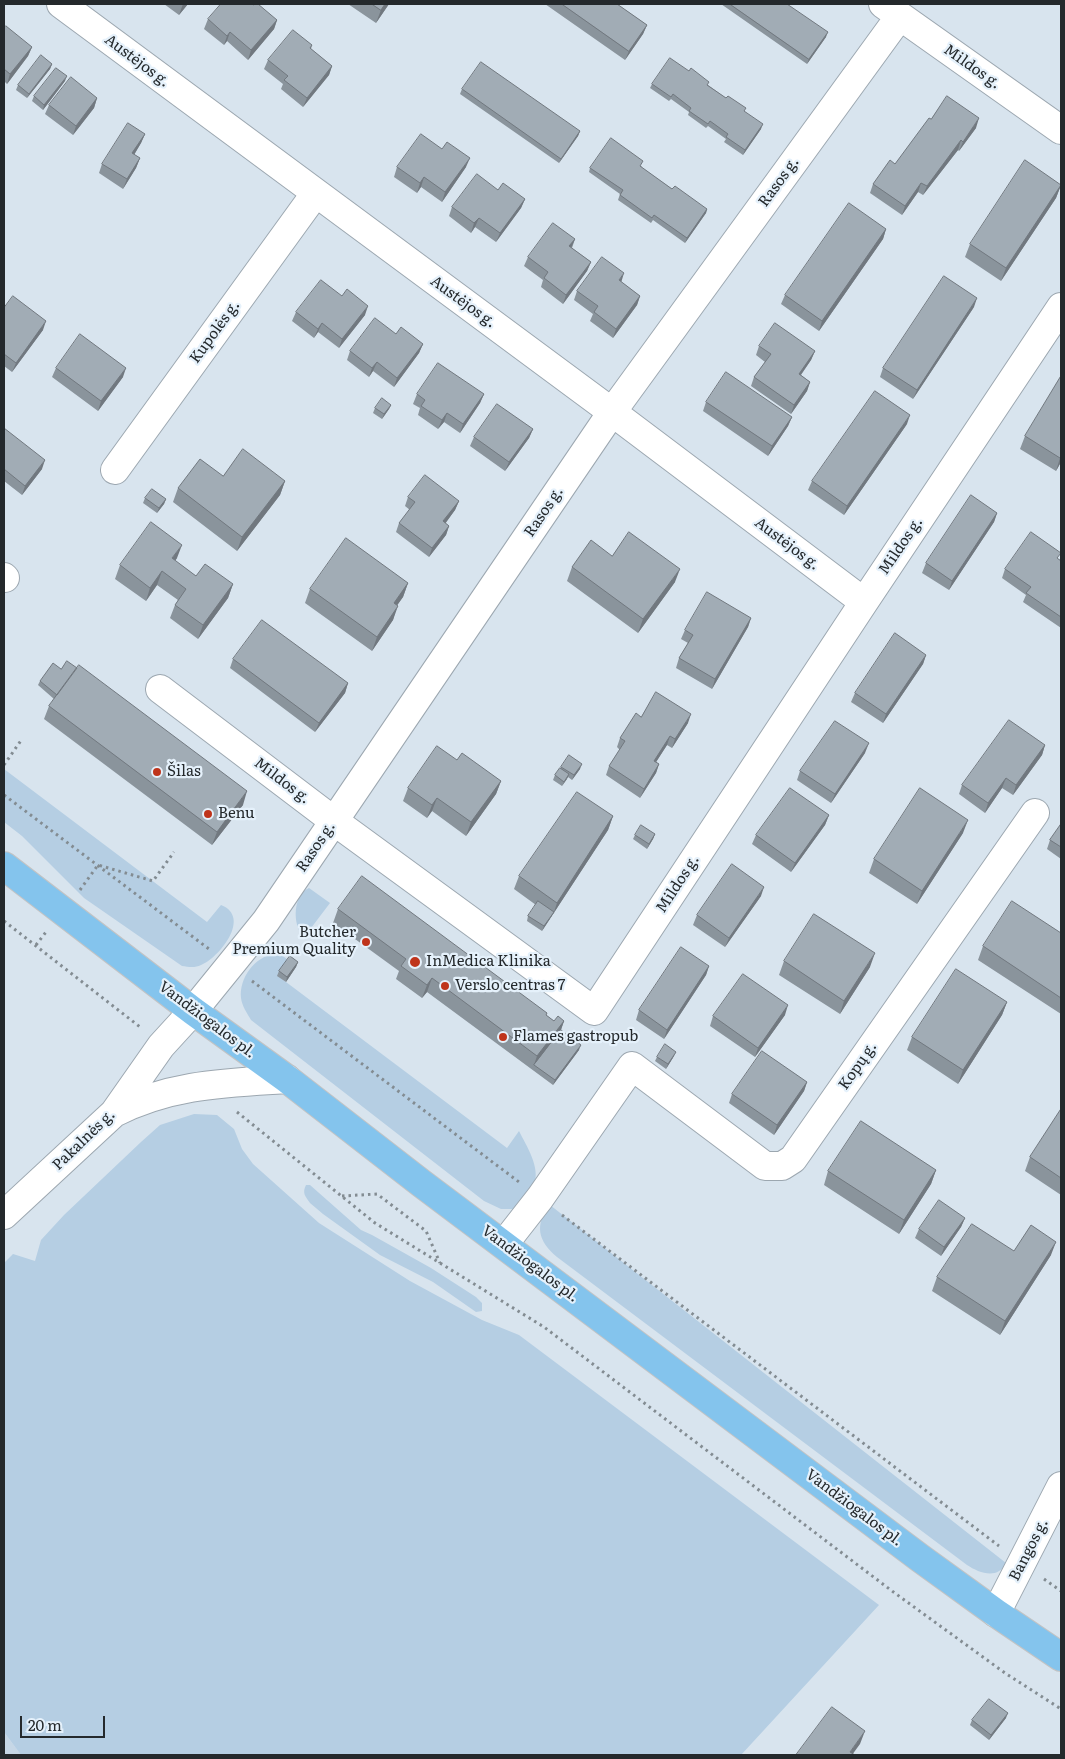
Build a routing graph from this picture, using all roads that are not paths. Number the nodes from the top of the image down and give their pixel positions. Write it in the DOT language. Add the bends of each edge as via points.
graph roads {
  1 [pos="61,4"];
  2 [pos="891,10"];
  3 [pos="1061,130"];
  4 [pos="315,194"];
  5 [pos="1061,307"];
  6 [pos="612,412"];
  7 [pos="115,470"];
  8 [pos="864,602"];
  9 [pos="160,689"];
  10 [pos="1035,813"];
  11 [pos="334,821"];
  12 [pos="4,866"];
  13 [pos="193,1011"];
  14 [pos="287,1079"];
  15 [pos="114,1113"];
  16 [pos="4,1215"];
  17 [pos="504,1244"];
  18 [pos="1061,1486"];
  19 [pos="996,1613"];
  20 [pos="1061,1657"];
  1 -- 4 [label="street, Austėjos g."];
  2 -- 3 [label="street, Mildos g."];
  2 -- 6 [label="street, Rasos g."];
  4 -- 6 [label="street, Austėjos g."];
  4 -- 7 [label="street, Kupolės g."];
  5 -- 8 [label="street, Mildos g."];
  6 -- 8 [label="street, Austėjos g."];
  6 -- 11 [label="street, Rasos g."];
  8 -- 11 [label="street, Mildos g." via="594,1011"];
  9 -- 11 [label="street, Mildos g."];
  10 -- 17 [label="street, Kopų g." via="793,1159 782,1166 765,1166 632,1066"];
  11 -- 13 [label="street, Rasos g." via="266,921"];
  12 -- 13 [label="main road, Vandžiogalos pl."];
  13 -- 14 [label="main road, Vandžiogalos pl."];
  13 -- 15 [label="street, Pakalnės g." via="161,1046"];
  14 -- 15 [label="street" via="204,1086 143,1099"];
  14 -- 17 [label="main road, Vandžiogalos pl."];
  15 -- 16 [label="street, Pakalnės g."];
  17 -- 19 [label="main road, Vandžiogalos pl."];
  18 -- 19 [label="street, Bangos g."];
  19 -- 20 [label="main road, Vandžiogalos pl."];
}
